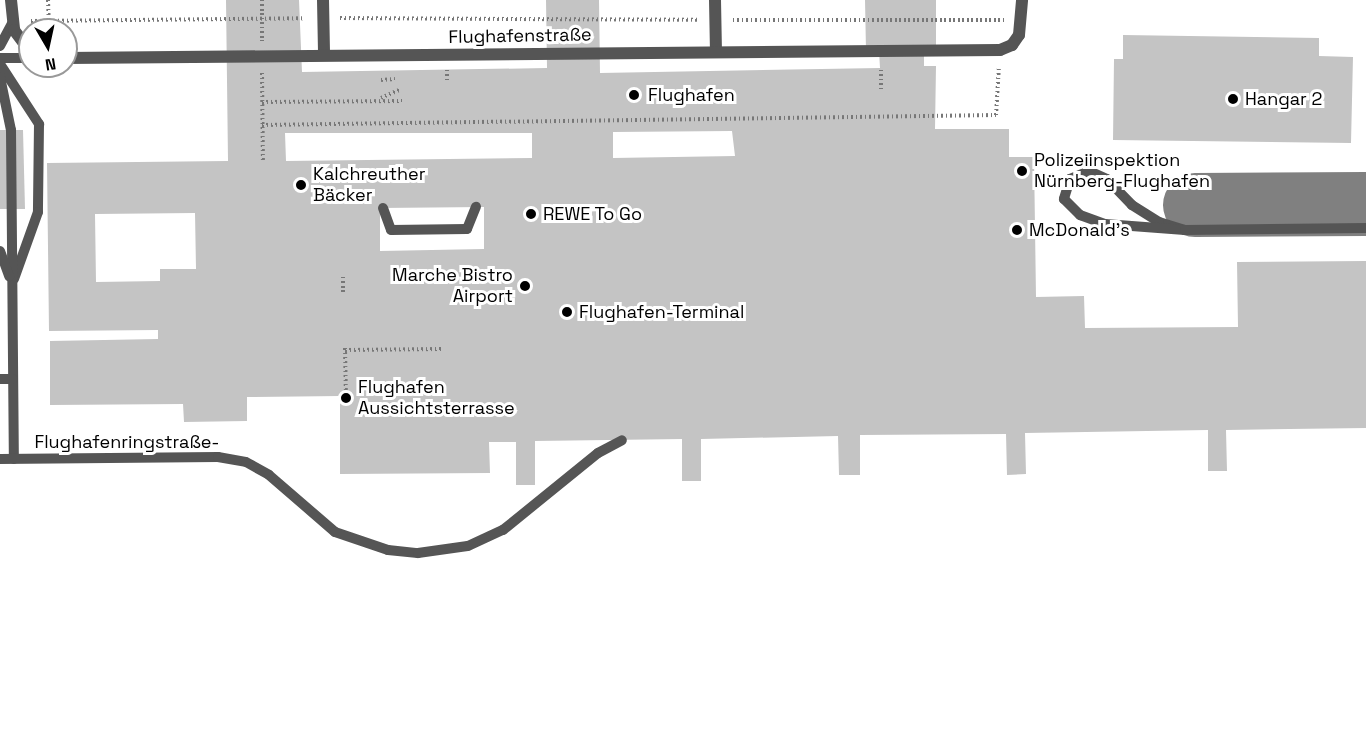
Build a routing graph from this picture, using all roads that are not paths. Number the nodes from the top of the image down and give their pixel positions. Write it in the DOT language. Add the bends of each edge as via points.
graph roads {
  1 [pos="11,0"];
  2 [pos="323,0"];
  3 [pos="716,0"];
  4 [pos="1022,0"];
  5 [pos="12,23"];
  6 [pos="18,39"];
  7 [pos="0,46"];
  8 [pos="716,52"];
  9 [pos="324,54"];
  10 [pos="0,58"];
  11 [pos="18,58"];
  12 [pos="78,58"];
  13 [pos="0,64"];
  14 [pos="0,77"];
  15 [pos="476,207"];
  16 [pos="383,208"];
  17 [pos="1366,228"];
  18 [pos="1185,230"];
  19 [pos="0,251"];
  20 [pos="12,285"];
  21 [pos="0,378"];
  22 [pos="13,379"];
  23 [pos="622,440"];
  24 [pos="0,459"];
  25 [pos="14,459"];
  1 -- 5 [label="street"];
  2 -- 9 [label="street"];
  3 -- 8 [label="street"];
  4 -- 8 [label="street, Flughafenstraße" via="1023,20 1012,45 1000,50"];
  5 -- 6 [label="street"];
  5 -- 7 [label="lane"];
  8 -- 9 [label="street, Flughafenstraße"];
  9 -- 12 [label="street, Flughafenstraße"];
  10 -- 11 [label="lane"];
  13 -- 20 [label="lane" via="39,124 38,212"];
  14 -- 20 [label="lane" via="11,130"];
  15 -- 16 [label="lane" via="466,229 391,231"];
  17 -- 18 [label="lane"];
  18 -- 18 [label="lane" via="1158,222 1132,205 1107,179 1089,171 1070,179 1064,199 1080,215 1105,224"];
  19 -- 20 [label="lane"];
  20 -- 22 [label="lane"];
  21 -- 22 [label="lane"];
  22 -- 25 [label="lane"];
  23 -- 25 [label="lane, Flughafenringstraße-" via="598,453 503,530 468,546 418,553 388,550 335,532 269,475 246,462 218,457"];
  24 -- 25 [label="lane, Flughafenringstraße-"];
}
